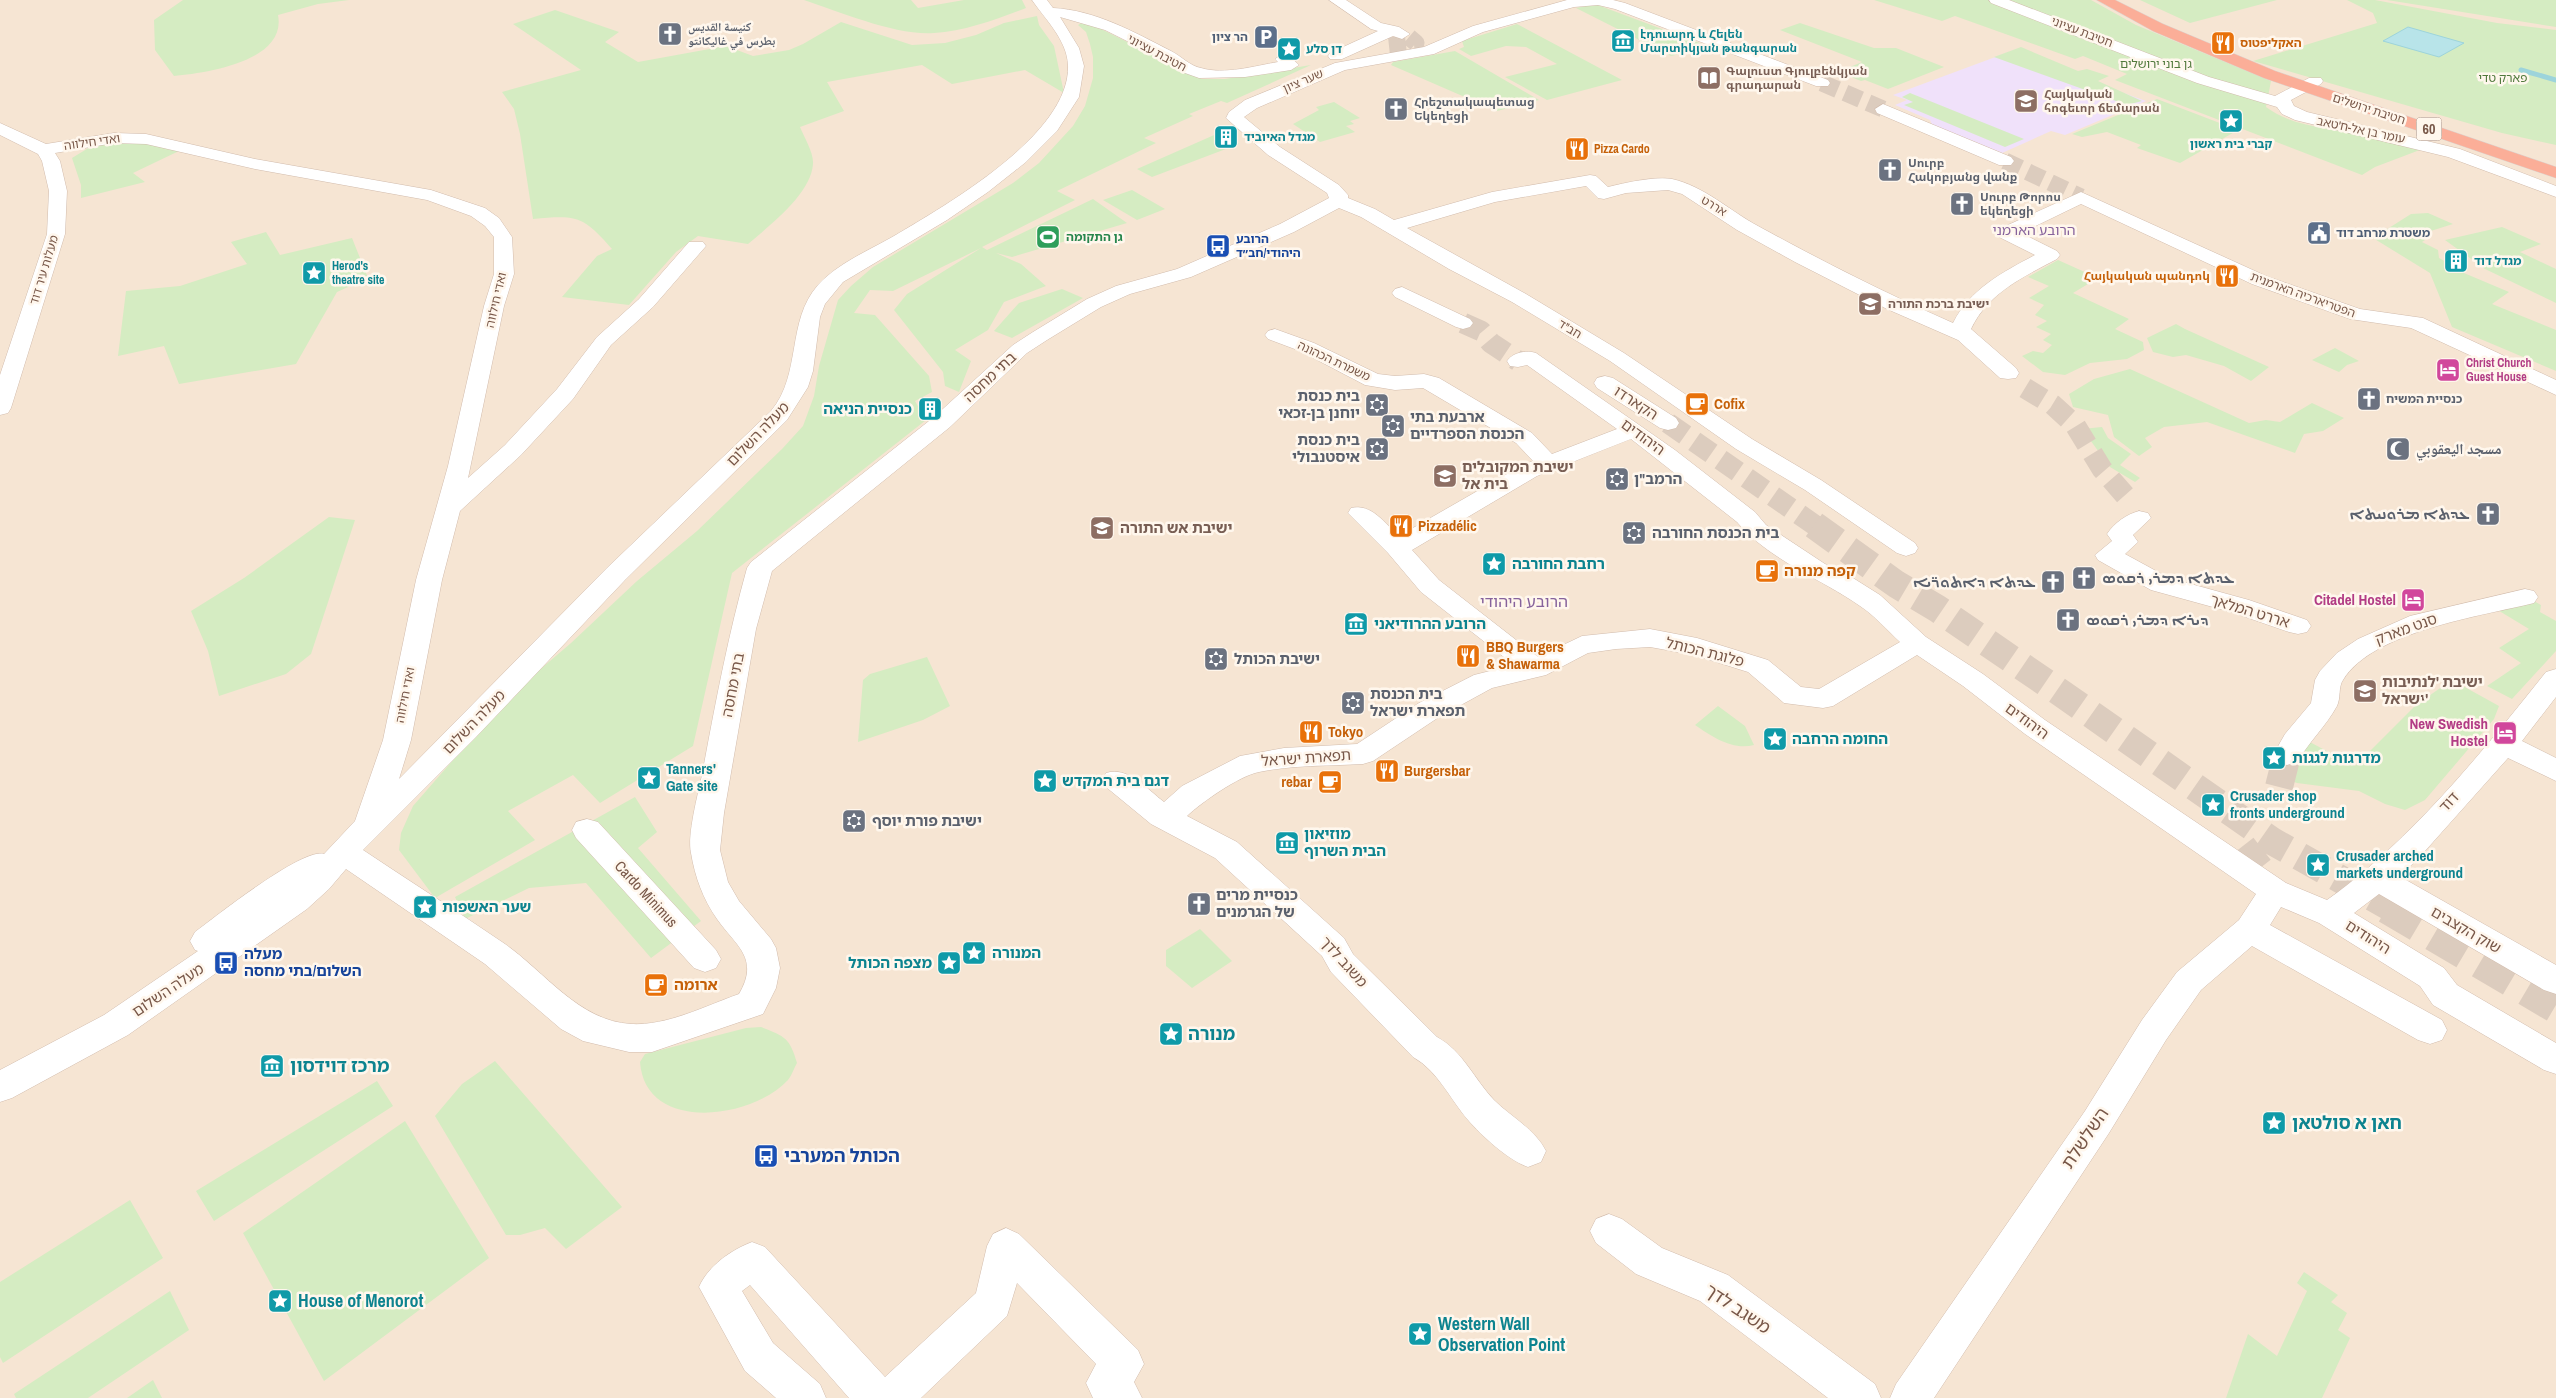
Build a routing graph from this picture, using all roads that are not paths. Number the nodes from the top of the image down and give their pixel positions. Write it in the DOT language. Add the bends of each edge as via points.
graph roads {
  1 [pos="1336,0"];
  2 [pos="1996,0"];
  3 [pos="2104,0"];
  4 [pos="1043,6"];
  5 [pos="1394,30"];
  6 [pos="1409,37"];
  7 [pos="1389,46"];
  8 [pos="1378,59"];
  9 [pos="1822,83"];
  10 [pos="2308,84"];
  11 [pos="2282,103"];
  12 [pos="1883,109"];
  13 [pos="1234,118"];
  14 [pos="0,128"];
  15 [pos="44,150"];
  16 [pos="2553,156"];
  17 [pos="2005,161"];
  18 [pos="2556,173"];
  19 [pos="2556,192"];
  20 [pos="1338,201"];
  21 [pos="1391,227"];
  22 [pos="696,246"];
  23 [pos="1402,292"];
  24 [pos="1463,323"];
  25 [pos="1275,335"];
  26 [pos="1965,336"];
  27 [pos="1518,361"];
  28 [pos="2008,373"];
  29 [pos="1605,382"];
  30 [pos="2556,388"];
  31 [pos="0,408"];
  32 [pos="1668,423"];
  33 [pos="1634,430"];
  34 [pos="1548,462"];
  35 [pos="447,510"];
  36 [pos="1360,513"];
  37 [pos="2139,518"];
  38 [pos="1397,548"];
  39 [pos="1906,548"];
  40 [pos="2525,597"];
  41 [pos="2298,626"];
  42 [pos="1616,640"];
  43 [pos="1917,643"];
  44 [pos="1536,669"];
  45 [pos="2556,678"];
  46 [pos="2504,744"];
  47 [pos="2287,755"];
  48 [pos="2556,771"];
  49 [pos="1116,780"];
  50 [pos="1166,818"];
  51 [pos="368,828"];
  52 [pos="588,830"];
  53 [pos="343,852"];
  54 [pos="2376,878"];
  55 [pos="2275,891"];
  56 [pos="2330,914"];
  57 [pos="2250,929"];
  58 [pos="706,959"];
  59 [pos="2556,981"];
  60 [pos="2430,1030"];
  61 [pos="2556,1060"];
  62 [pos="0,1066"];
  63 [pos="0,1087"];
  64 [pos="1528,1151"];
  65 [pos="1609,1231"];
  66 [pos="806,1398"];
  67 [pos="876,1398"];
  68 [pos="892,1398"];
  69 [pos="1122,1398"];
  70 [pos="1861,1398"];
  71 [pos="1910,1398"];
  1 -- 5 [label="street" via="1376,26"];
  2 -- 11 [label="street, חטיבת עציוני" via="2203,80"];
  3 -- 10 [label="highway, חטיבת ירושלים / 60" via="2140,20 2212,50"];
  4 -- 5 [label="street, חטיבת עציוני" via="1088,18 1170,56 1190,70 1215,75 1287,62 1318,62"];
  4 -- 51 [label="street, מעלה השלום" via="1072,50 1076,66 1072,96 1052,127 1025,154 968,197 836,278 821,291 808,322 798,385 776,419 623,568"];
  5 -- 6 [label="street"];
  7 -- 8 [label="street" via="1377,53"];
  8 -- 9 [label="street" via="1428,51 1478,29 1573,3 1598,1 1634,10"];
  8 -- 13 [label="street, שער ציון" via="1328,70 1251,104"];
  10 -- 11 [label="street" via="2282,98"];
  10 -- 16 [label="highway, חטיבת ירושלים / 60"];
  10 -- 18 [label="highway, חטיבת ירושלים / 60"];
  11 -- 19 [label="street, עומר בן אל-ח'טאב" via="2301,116 2454,152"];
  12 -- 17 [label="street"];
  13 -- 20 [label="street, חב\"ד" via="1274,151 1333,189 1339,195"];
  14 -- 15 [label="street"];
  15 -- 31 [label="street, מעלות עיר דוד" via="51,161 58,191 56,234"];
  15 -- 35 [label="street, ואדי חילווה" via="114,138 146,139 255,164 431,195 478,212 492,222 503,237 504,274"];
  20 -- 21 [label="street, חב\"ד"];
  20 -- 53 [label="street, בתי מחסה" via="1184,273 1094,303 1040,336 1020,349 942,422 760,568 744,629 708,813 705,850 713,883 728,910 760,948 764,968 760,988 751,1004 652,1038 629,1038 595,1030 573,1019 496,955"];
  21 -- 26 [label="street, אררט" via="1501,195 1590,180 1604,194 1625,188 1669,184 1688,190 1744,226 1894,306"];
  21 -- 39 [label="street, חב\"ד" via="1617,357 1744,444 1813,485"];
  22 -- 35 [label="street" via="646,303 604,341 565,394 513,450"];
  23 -- 24 [label="street"];
  25 -- 34 [label="street, משמרת הכהונה" via="1373,380 1395,383 1424,380 1431,383 1524,438"];
  26 -- 28 [label="street, אררט"];
  26 -- 30 [label="street, הפטריארכיה הארמנית" via="1961,329 1965,316 1991,289 2050,255 2006,233 2081,197 2259,280 2357,315 2416,322"];
  27 -- 33 [label="street, היהודים" via="1529,356"];
  29 -- 32 [label="street, הקארדו"];
  33 -- 34 [label="street"];
  33 -- 43 [label="street, היהודים" via="1739,511 1756,530 1870,601"];
  34 -- 38 [label="street"];
  35 -- 51 [label="street, ואדי חילווה" via="429,580 397,740"];
  36 -- 38 [label="street"];
  37 -- 41 [label="street, אררט המלאך" via="2119,534 2126,542 2107,555 2160,584"];
  38 -- 44 [label="street" via="1430,586"];
  40 -- 47 [label="street, סנט מארק" via="2460,610 2367,643 2329,678 2324,705 2296,738"];
  42 -- 43 [label="street, פלוגת הכותל" via="1650,638 1726,654 1758,666 1794,696 1823,700"];
  42 -- 44 [label="street, תפארת ישראל" via="1582,645"];
  43 -- 55 [label="street, היהודים"];
  44 -- 50 [label="street, תפארת ישראל" via="1484,681 1429,710 1363,754 1250,763 1192,794"];
  45 -- 46 [label="street, דוד"];
  46 -- 48 [label="street"];
  46 -- 54 [label="street, דוד" via="2406,852"];
  49 -- 50 [label="street, משגב לדך"];
  50 -- 64 [label="street, משגב לדך" via="1226,850 1333,947 1342,963 1426,1047 1438,1054 1481,1110"];
  51 -- 53 [label="street, מעלה השלום"];
  52 -- 58 [label="street, Cardo Minimus"];
  53 -- 62 [label="street, מעלה השלום" via="279,887 126,998"];
  53 -- 63 [label="street, מעלה השלום" via="318,882 296,900 152,1002"];
  54 -- 56 [label="street, דוד"];
  54 -- 59 [label="street, שוק הקצבים"];
  55 -- 56 [label="street, היהודים"];
  55 -- 57 [label="street, השלשלת"];
  56 -- 61 [label="street, היהודים" via="2432,977 2444,995"];
  57 -- 60 [label="street"];
  57 -- 71 [label="street, השלשלת" via="2189,981"];
  65 -- 70 [label="street, משגב לדך" via="1649,1261 1714,1288"];
  66 -- 67 [label="street" via="759,1357 718,1287 752,1260"];
  68 -- 69 [label="street" via="993,1303 1006,1246 1124,1364 1106,1383"];
}
